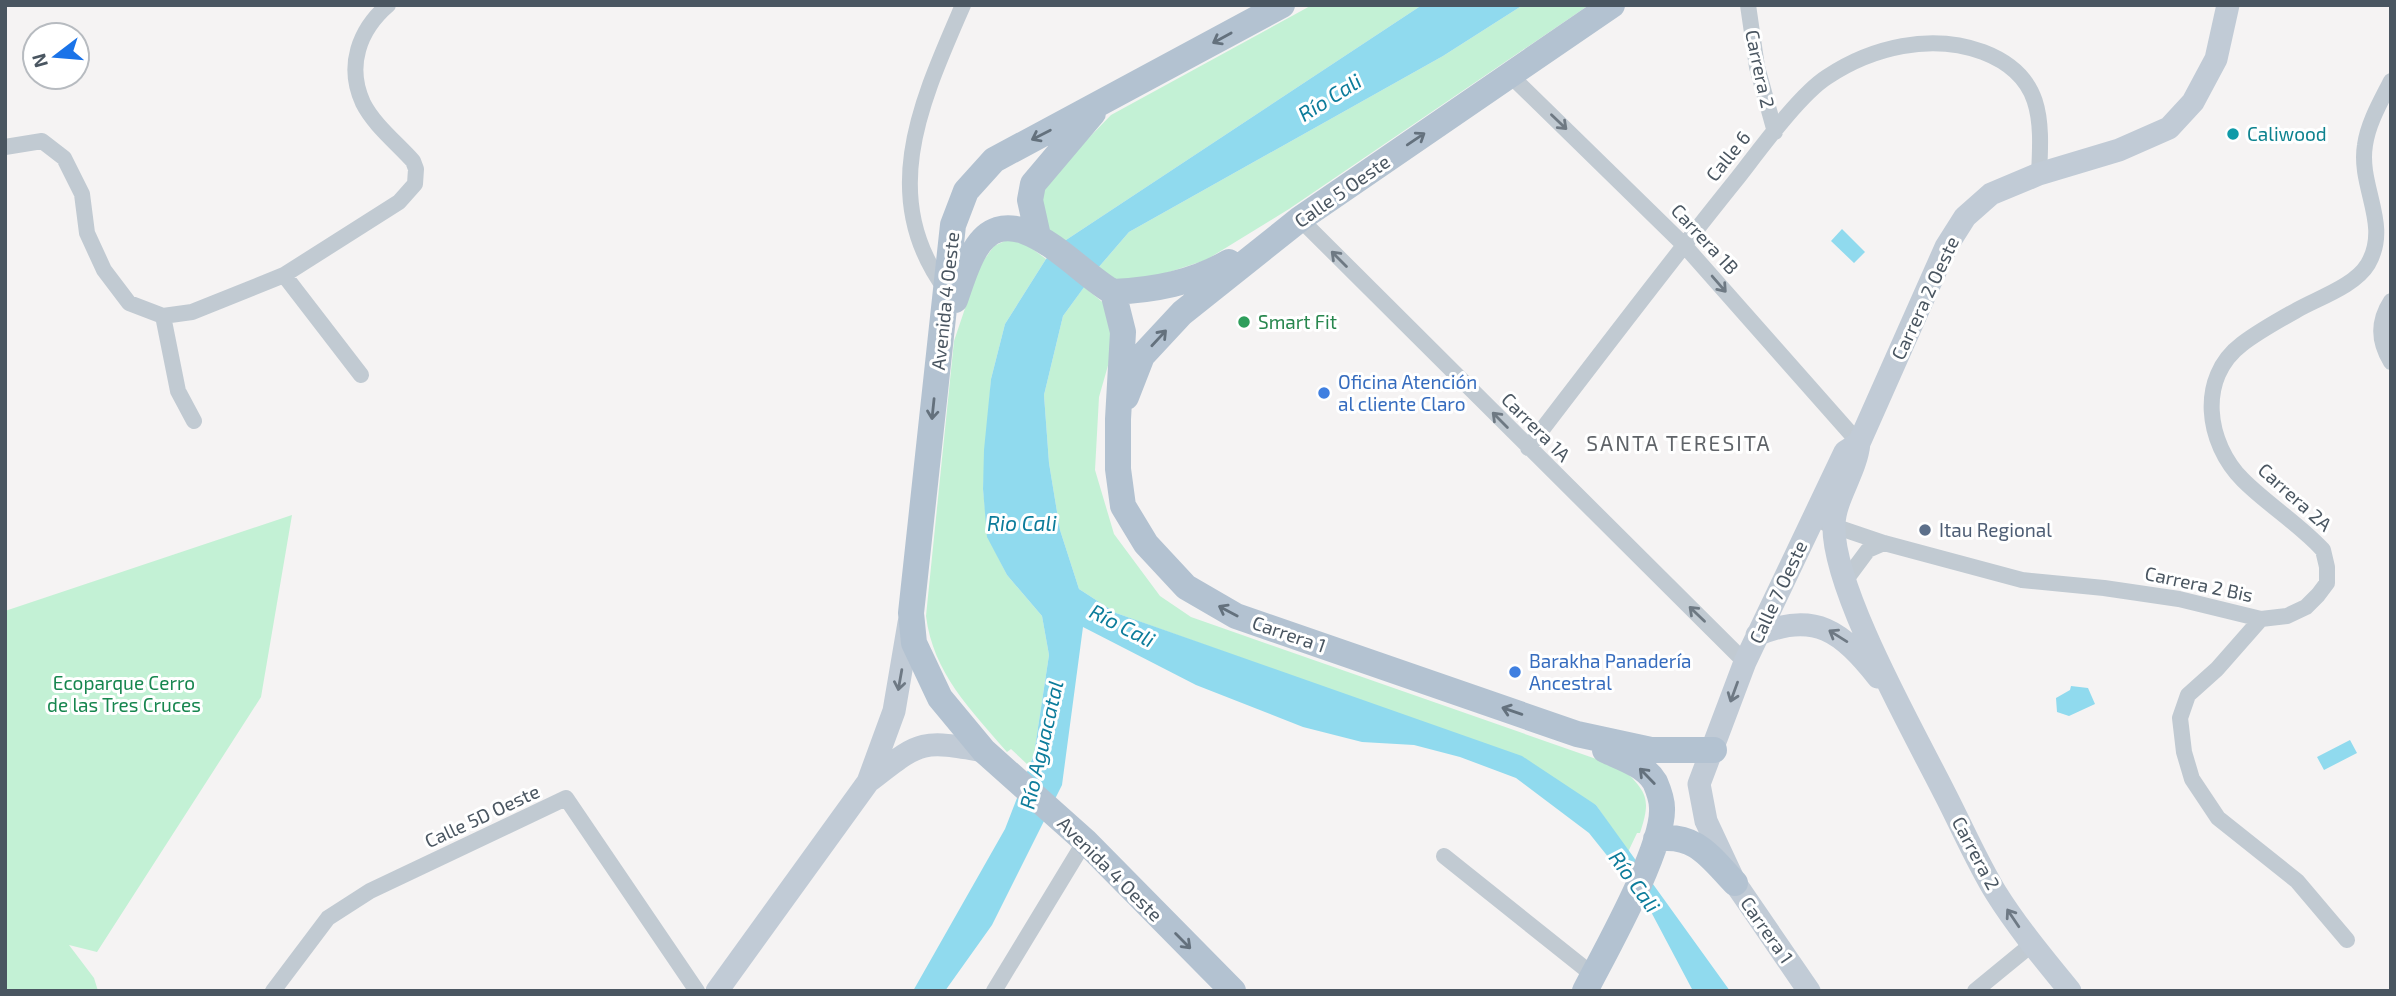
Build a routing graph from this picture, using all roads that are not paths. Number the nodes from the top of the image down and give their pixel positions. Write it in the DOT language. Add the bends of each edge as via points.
graph roads {
  1 [pos="388,5"];
  2 [pos="963,5"];
  3 [pos="1282,5"];
  4 [pos="1612,5"];
  5 [pos="1748,5"];
  6 [pos="2228,5"];
  7 [pos="1510,75"];
  8 [pos="2391,81"];
  9 [pos="1101,104"];
  10 [pos="1774,132"];
  11 [pos="5,147"];
  12 [pos="2039,174"];
  13 [pos="1300,219"];
  14 [pos="1043,239"];
  15 [pos="1684,245"];
  16 [pos="2384,246"];
  17 [pos="284,275"];
  18 [pos="1107,289"];
  19 [pos="946,290"];
  20 [pos="2391,301"];
  21 [pos="163,316"];
  22 [pos="941,341"];
  23 [pos="2391,362"];
  24 [pos="360,375"];
  25 [pos="1118,419"];
  26 [pos="194,421"];
  27 [pos="1859,443"];
  28 [pos="1528,448"];
  29 [pos="1810,524"];
  30 [pos="1833,525"];
  31 [pos="1884,543"];
  32 [pos="1845,581"];
  33 [pos="911,613"];
  34 [pos="2261,619"];
  35 [pos="1757,635"];
  36 [pos="1745,662"];
  37 [pos="1899,705"];
  38 [pos="1577,734"];
  39 [pos="1714,750"];
  40 [pos="992,757"];
  41 [pos="868,782"];
  42 [pos="1084,841"];
  43 [pos="1654,844"];
  44 [pos="1444,856"];
  45 [pos="1735,883"];
  46 [pos="2347,940"];
  47 [pos="2031,945"];
  48 [pos="1589,983"];
  49 [pos="273,991"];
  50 [pos="697,991"];
  51 [pos="717,991"];
  52 [pos="994,991"];
  53 [pos="1233,991"];
  54 [pos="1810,991"];
  55 [pos="1975,991"];
  56 [pos="2070,991"];
  1 -- 17 [label="street" via="360,38 355,71 363,103 413,161 415,184 399,202"];
  2 -- 19 [label="street" via="932,77 918,124 908,199 925,257"];
  3 -- 9 [label="main road, Avenida 4 Oeste, one-way"];
  4 -- 7 [label="main road, Calle 5 Oeste"];
  5 -- 10 [label="street, Carrera 2"];
  6 -- 12 [label="street, Carrera 2 Oeste" via="2216,59 2193,102 2169,128 2119,150"];
  13 -- 7 [label="main road, Calle 5 Oeste, one-way"];
  7 -- 15 [label="street, Carrera 1B, one-way"];
  8 -- 16 [label="street, Carrera 2A" via="2365,146 2365,176"];
  9 -- 14 [label="main road" via="1033,184 1030,201"];
  9 -- 19 [label="main road, Avenida 4 Oeste, one-way" via="994,160 966,191 953,225"];
  10 -- 12 [label="street, Calle 6" via="1823,79 1851,61 1884,49 1957,44 2001,60 2018,71 2030,88 2042,123"];
  10 -- 15 [label="street, Calle 6"];
  11 -- 21 [label="street" via="42,141 64,158 82,194 87,233 104,270 130,303"];
  12 -- 27 [label="street, Carrera 2 Oeste" via="1991,194 1965,217 1946,247"];
  13 -- 18 [label="main road" via="1208,274 1153,290"];
  25 -- 13 [label="main road, Calle 5 Oeste, one-way" via="1142,356 1182,313"];
  28 -- 13 [label="street, Carrera 1A, one-way"];
  14 -- 18 [label="main road"];
  14 -- 22 [label="main road" via="1021,228 1006,228 983,238 969,260"];
  15 -- 27 [label="street, Carrera 1B, one-way"];
  15 -- 28 [label="street, Calle 6"];
  16 -- 34 [label="street, Carrera 2A" via="2345,284 2241,345 2214,382 2213,432 2223,454 2242,479 2323,550 2327,567 2327,583 2306,607 2287,616"];
  17 -- 21 [label="street" via="192,312"];
  17 -- 24 [label="street"];
  18 -- 25 [label="main road, Carrera 1" via="1123,332"];
  19 -- 22 [label="main road, Avenida 4 Oeste"];
  20 -- 23 [label="street" via="2380,324"];
  21 -- 26 [label="street" via="178,391"];
  22 -- 33 [label="main road, Avenida 4 Oeste, one-way"];
  38 -- 25 [label="main road, Carrera 1, one-way" via="1236,616 1186,587 1146,544 1123,506"];
  27 -- 29 [label="street, Calle 7 Oeste" via="1844,452"];
  27 -- 30 [label="street, Carrera 2 Oeste" via="1857,461"];
  36 -- 28 [label="street, Carrera 1A, one-way"];
  29 -- 30 [label="street, Carrera 2 Bis"];
  29 -- 35 [label="street, Calle 7 Oeste"];
  30 -- 31 [label="street, Carrera 2 Bis"];
  30 -- 32 [label="street, Carrera 2"];
  31 -- 32 [label="street" via="1868,550"];
  31 -- 34 [label="street, Carrera 2 Bis" via="2022,580 2154,596"];
  32 -- 37 [label="street, Carrera 2"];
  33 -- 40 [label="main road, Avenida 4 Oeste" via="914,643 940,698"];
  33 -- 41 [label="street, Avenida 4 Oeste, one-way" via="894,711"];
  34 -- 46 [label="street, Carrera 2 Bis" via="2188,695 2180,718 2184,752 2192,779 2218,818 2303,886"];
  35 -- 36 [label="street, Calle 7 Oeste"];
  37 -- 35 [label="street, Carrera 2, one-way" via="1849,642 1833,631 1799,623 1782,624"];
  36 -- 39 [label="street, Calle 7 Oeste, one-way"];
  47 -- 37 [label="street, Carrera 2, one-way" via="1996,892"];
  38 -- 39 [label="main road" via="1651,750"];
  43 -- 38 [label="main road, one-way" via="1662,808 1654,780"];
  39 -- 45 [label="street, Carrera 1" via="1699,784 1700,801"];
  40 -- 41 [label="street, Avenida 4 Oeste" via="941,742 911,748"];
  40 -- 42 [label="main road, Avenida 4 Oeste"];
  41 -- 51 [label="street, Avenida 4 Oeste"];
  42 -- 52 [label="street"];
  42 -- 53 [label="main road, Avenida 4 Oeste, one-way"];
  43 -- 45 [label="main road" via="1687,839"];
  43 -- 48 [label="main road" via="1614,940"];
  44 -- 48 [label="street"];
  45 -- 54 [label="street, Carrera 1"];
  47 -- 55 [label="street"];
  47 -- 56 [label="street, Carrera 2"];
  49 -- 50 [label="street, Calle 5D Oeste" via="328,918 359,898 566,799"];
}
